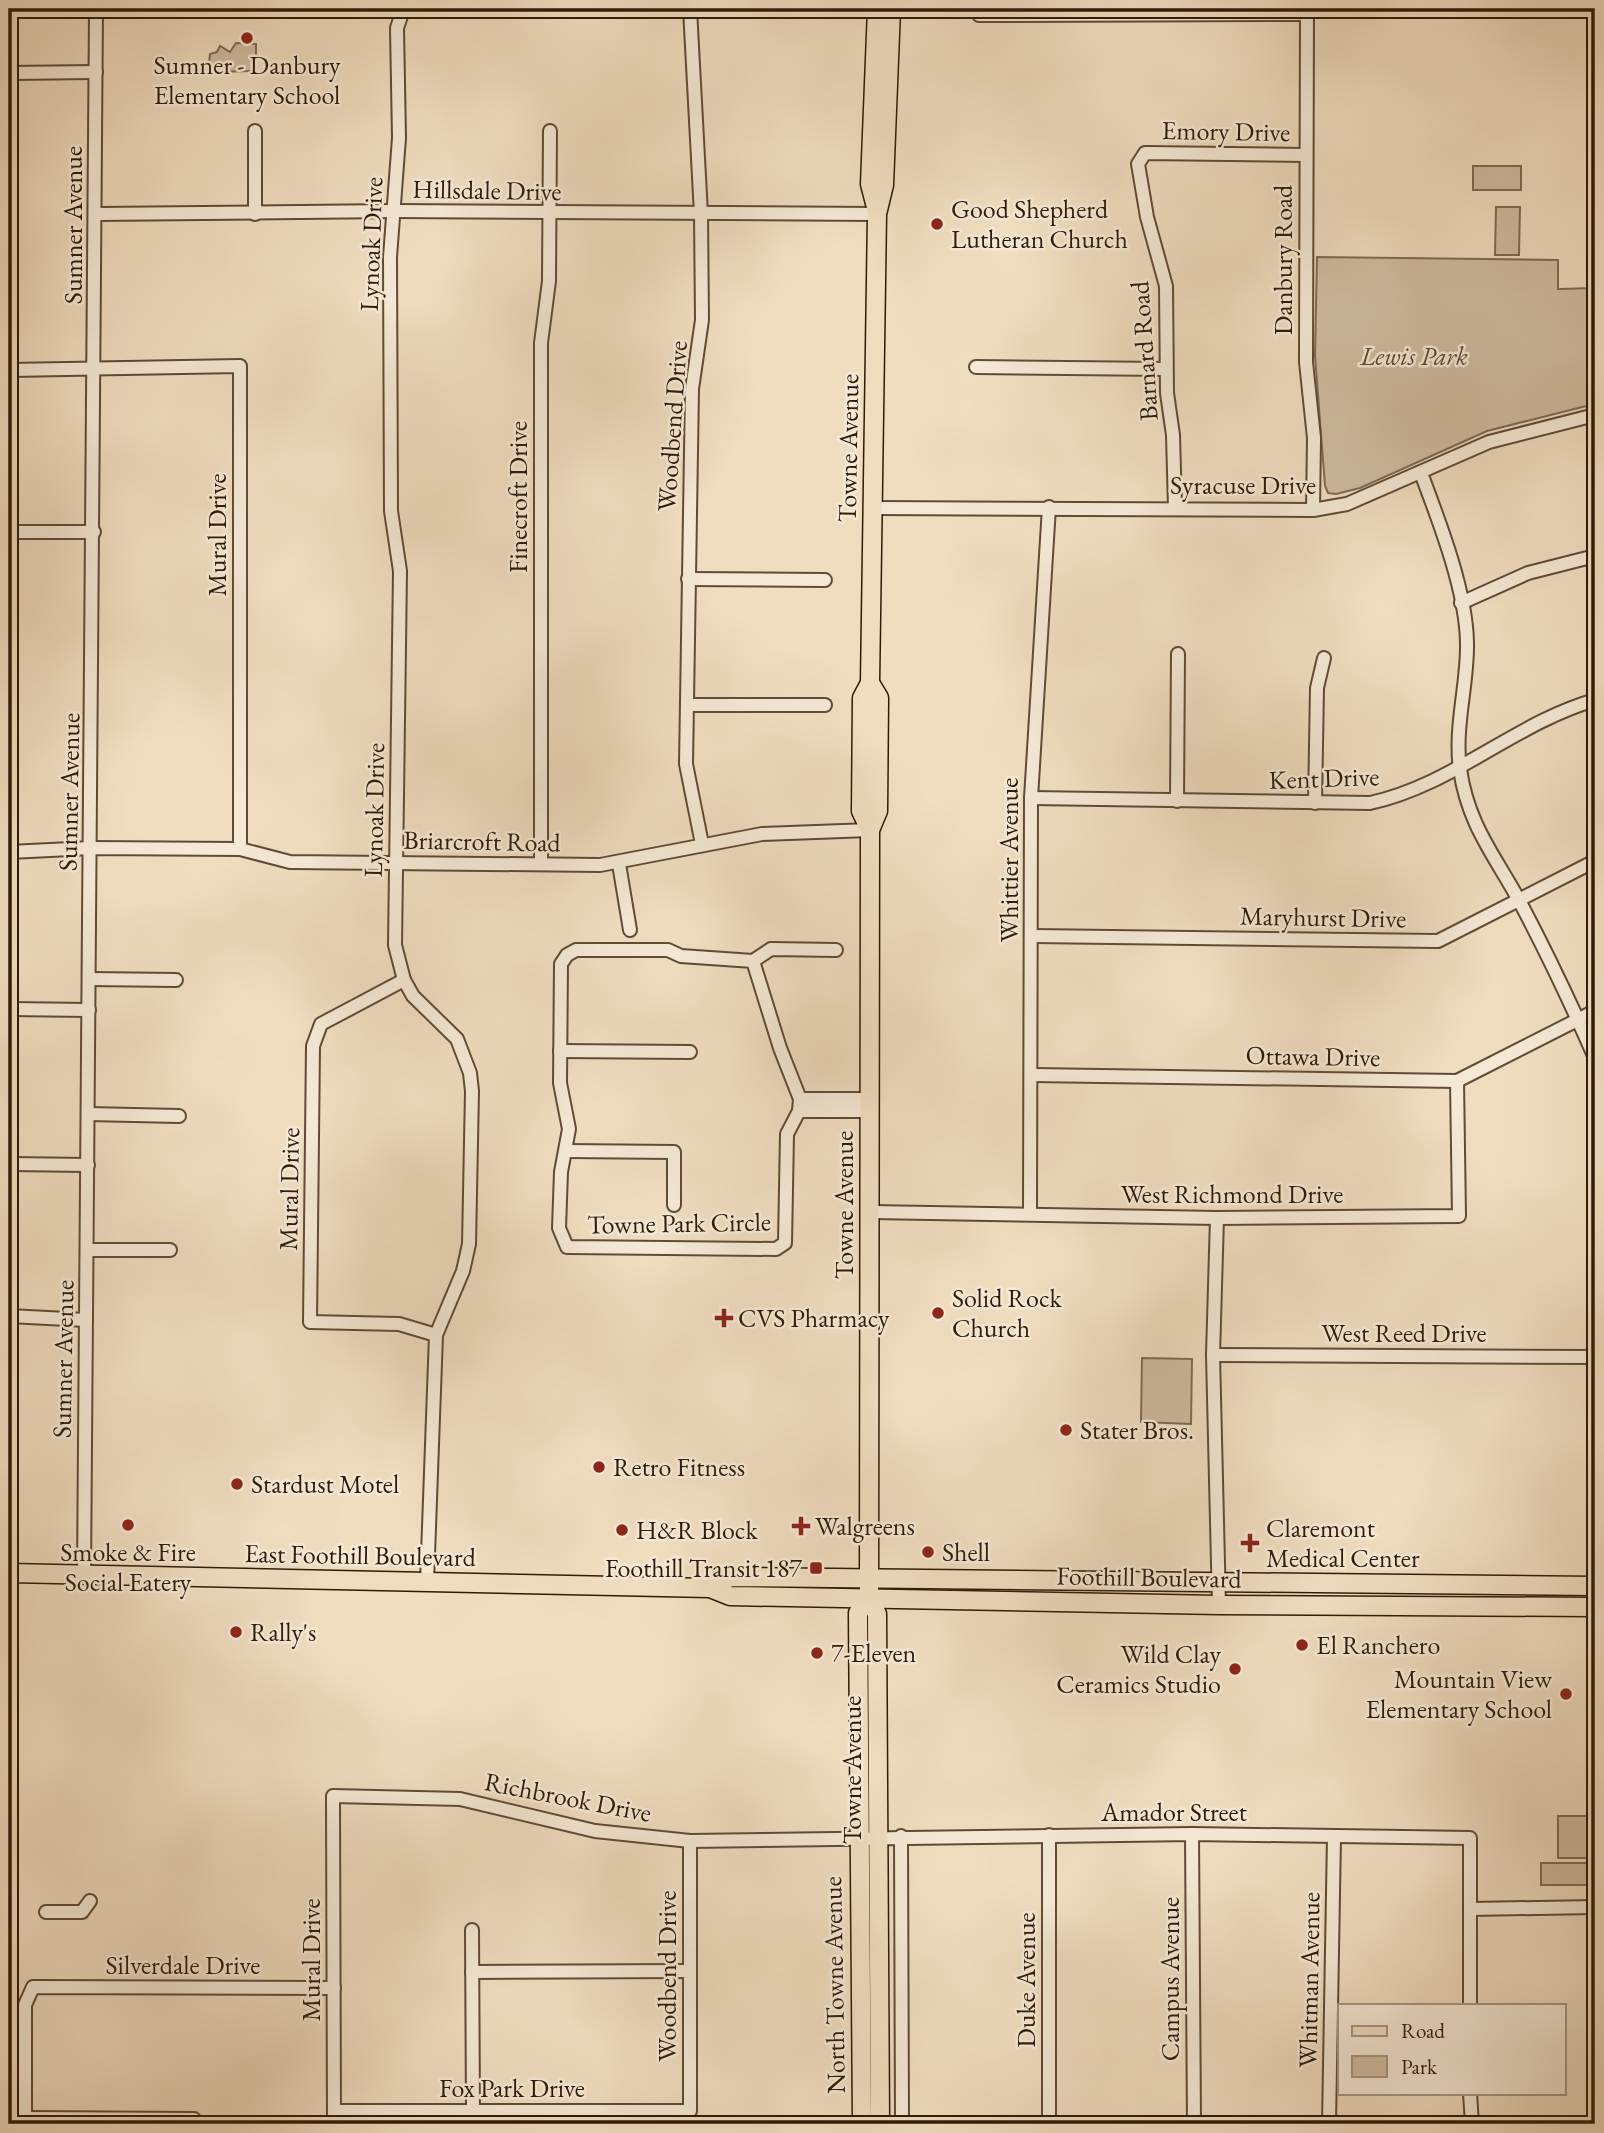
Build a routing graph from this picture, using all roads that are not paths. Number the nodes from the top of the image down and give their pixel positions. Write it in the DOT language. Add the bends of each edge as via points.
graph roads {
  1 [pos="96,9"];
  2 [pos="405,9"];
  3 [pos="690,9"];
  4 [pos="877,9"];
  5 [pos="891,9"];
  6 [pos="1307,11"];
  7 [pos="979,15"];
  8 [pos="96,72"];
  9 [pos="9,73"];
  10 [pos="880,127"];
  11 [pos="255,131"];
  12 [pos="550,131"];
  13 [pos="1145,153"];
  14 [pos="1306,155"];
  15 [pos="393,211"];
  16 [pos="97,214"];
  17 [pos="255,214"];
  18 [pos="550,214"];
  19 [pos="701,214"];
  20 [pos="877,214"];
  21 [pos="976,367"];
  22 [pos="1166,369"];
  23 [pos="9,370"];
  24 [pos="95,371"];
  25 [pos="1595,415"];
  26 [pos="1421,472"];
  27 [pos="1049,507"];
  28 [pos="874,508"];
  29 [pos="1175,508"];
  30 [pos="1313,510"];
  31 [pos="94,531"];
  32 [pos="9,532"];
  33 [pos="1595,556"];
  34 [pos="688,579"];
  35 [pos="825,580"];
  36 [pos="1461,603"];
  37 [pos="1178,654"];
  38 [pos="1324,658"];
  39 [pos="1595,700"];
  40 [pos="688,705"];
  41 [pos="825,705"];
  42 [pos="1460,769"];
  43 [pos="1031,798"];
  44 [pos="1177,801"];
  45 [pos="1315,803"];
  46 [pos="870,831"];
  47 [pos="702,844"];
  48 [pos="91,848"];
  49 [pos="240,849"];
  50 [pos="9,852"];
  51 [pos="1595,861"];
  52 [pos="396,863"];
  53 [pos="541,864"];
  54 [pos="619,864"];
  55 [pos="1520,902"];
  56 [pos="630,930"];
  57 [pos="1032,936"];
  58 [pos="836,950"];
  59 [pos="753,961"];
  60 [pos="89,979"];
  61 [pos="176,980"];
  62 [pos="404,980"];
  63 [pos="9,1009"];
  64 [pos="89,1010"];
  65 [pos="1595,1011"];
  66 [pos="1578,1020"];
  67 [pos="560,1051"];
  68 [pos="690,1052"];
  69 [pos="1595,1058"];
  70 [pos="1032,1075"];
  71 [pos="1457,1081"];
  72 [pos="800,1105"];
  73 [pos="871,1105"];
  74 [pos="88,1114"];
  75 [pos="179,1116"];
  76 [pos="567,1152"];
  77 [pos="9,1164"];
  78 [pos="88,1165"];
  79 [pos="674,1205"];
  80 [pos="871,1212"];
  81 [pos="1030,1213"];
  82 [pos="1217,1219"];
  83 [pos="87,1250"];
  84 [pos="170,1250"];
  85 [pos="9,1316"];
  86 [pos="86,1320"];
  87 [pos="436,1335"];
  88 [pos="1213,1355"];
  89 [pos="1595,1357"];
  90 [pos="9,1573"];
  91 [pos="84,1575"];
  92 [pos="869,1579"];
  93 [pos="427,1582"];
  94 [pos="1220,1584"];
  95 [pos="1595,1586"];
  96 [pos="710,1588"];
  97 [pos="869,1597"];
  98 [pos="1219,1605"];
  99 [pos="1595,1607"];
  100 [pos="333,1796"];
  101 [pos="1192,1834"];
  102 [pos="1049,1835"];
  103 [pos="901,1836"];
  104 [pos="1334,1836"];
  105 [pos="878,1838"];
  106 [pos="859,1840"];
  107 [pos="690,1841"];
  108 [pos="90,1901"];
  109 [pos="1595,1907"];
  110 [pos="1470,1909"];
  111 [pos="46,1912"];
  112 [pos="472,1930"];
  113 [pos="690,1971"];
  114 [pos="472,1972"];
  115 [pos="334,1988"];
  116 [pos="1470,2004"];
  117 [pos="1470,2094"];
  118 [pos="473,2111"];
  119 [pos="690,2111"];
  120 [pos="334,2118"];
  121 [pos="194,2119"];
  122 [pos="25,2121"];
  123 [pos="862,2124"];
  124 [pos="880,2124"];
  125 [pos="902,2124"];
  126 [pos="1049,2124"];
  127 [pos="1194,2124"];
  128 [pos="1329,2124"];
  129 [pos="1472,2124"];
  1 -- 8 [label="street, Sumner Avenue"];
  2 -- 15 [label="street, Lynoak Drive" via="397,28 399,138"];
  3 -- 19 [label="street, Woodbend Drive"];
  4 -- 10 [label="main road, Towne Avenue"];
  5 -- 10 [label="main road, Towne Avenue"];
  6 -- 7 [label="street"];
  6 -- 14 [label="street, Danbury Road"];
  8 -- 9 [label="street"];
  8 -- 16 [label="street, Sumner Avenue"];
  10 -- 20 [label="main road, Towne Avenue" via="884,185"];
  11 -- 17 [label="street"];
  12 -- 18 [label="street, Finecroft Drive"];
  13 -- 14 [label="street, Emory Drive"];
  13 -- 22 [label="street, Barnard Road" via="1138,176 1166,286"];
  14 -- 30 [label="street, Danbury Road" via="1306,362 1314,438"];
  15 -- 17 [label="street, Hillsdale Drive"];
  15 -- 18 [label="street, Hillsdale Drive"];
  15 -- 52 [label="street, Lynoak Drive" via="391,511 400,571"];
  16 -- 17 [label="street, Hillsdale Drive"];
  16 -- 24 [label="street, Sumner Avenue"];
  18 -- 19 [label="street, Hillsdale Drive"];
  18 -- 53 [label="street, Finecroft Drive" via="549,281 541,343"];
  19 -- 20 [label="street, Hillsdale Drive"];
  19 -- 34 [label="street, Woodbend Drive" via="702,320 692,389"];
  20 -- 28 [label="main road, Towne Avenue"];
  21 -- 22 [label="street"];
  22 -- 29 [label="street, Barnard Road"];
  23 -- 24 [label="street"];
  24 -- 31 [label="street, Sumner Avenue"];
  24 -- 49 [label="street, Mural Drive" via="240,366"];
  25 -- 26 [label="street, Syracuse Drive" via="1489,442"];
  26 -- 30 [label="street, Syracuse Drive" via="1347,504"];
  26 -- 36 [label="street" via="1443,531"];
  27 -- 28 [label="street, Syracuse Drive"];
  27 -- 29 [label="street, Syracuse Drive"];
  27 -- 43 [label="street, Whittier Avenue"];
  28 -- 46 [label="main road, Towne Avenue" via="870,683 879,698 878,811"];
  29 -- 30 [label="street, Syracuse Drive"];
  31 -- 32 [label="street"];
  31 -- 48 [label="street, Sumner Avenue"];
  33 -- 36 [label="street" via="1528,573"];
  34 -- 35 [label="street"];
  34 -- 40 [label="street, Woodbend Drive"];
  36 -- 42 [label="street" via="1468,639"];
  37 -- 44 [label="street"];
  38 -- 45 [label="street" via="1317,688"];
  39 -- 42 [label="street, Kent Drive" via="1568,708"];
  40 -- 41 [label="street"];
  40 -- 47 [label="street, Woodbend Drive" via="686,764"];
  42 -- 45 [label="street, Kent Drive" via="1405,796 1370,803"];
  42 -- 55 [label="street" via="1477,831"];
  43 -- 44 [label="street, Kent Drive"];
  43 -- 57 [label="street, Whittier Avenue"];
  44 -- 45 [label="street, Kent Drive"];
  46 -- 47 [label="street, Briarcroft Road" via="781,832"];
  46 -- 73 [label="main road, Towne Avenue"];
  47 -- 54 [label="street, Briarcroft Road"];
  48 -- 49 [label="street, Briarcroft Road"];
  48 -- 50 [label="street, Briarcroft Road"];
  48 -- 60 [label="street, Sumner Avenue"];
  49 -- 52 [label="street, Briarcroft Road" via="290,862"];
  51 -- 55 [label="street, Maryhurst Drive"];
  52 -- 53 [label="street, Briarcroft Road"];
  52 -- 62 [label="street, Lynoak Drive" via="395,945"];
  53 -- 54 [label="street, Briarcroft Road"];
  54 -- 56 [label="street"];
  55 -- 57 [label="street, Maryhurst Drive" via="1438,941"];
  55 -- 66 [label="street"];
  57 -- 70 [label="street, Whittier Avenue"];
  58 -- 59 [label="street" via="771,949"];
  59 -- 67 [label="street, Towne Park Circle" via="681,956 668,950 576,950 561,964"];
  59 -- 72 [label="street"];
  60 -- 61 [label="street"];
  60 -- 64 [label="street, Sumner Avenue"];
  62 -- 87 [label="street, Lynoak Drive" via="423,1007 457,1039 470,1073 469,1244 463,1271"];
  62 -- 87 [label="street, Mural Drive" via="321,1024 313,1046 310,1322 399,1324"];
  63 -- 64 [label="street"];
  64 -- 74 [label="street, Sumner Avenue"];
  65 -- 66 [label="street, Ottawa Drive"];
  66 -- 69 [label="street"];
  66 -- 71 [label="street, Ottawa Drive"];
  67 -- 68 [label="street"];
  67 -- 76 [label="street, Towne Park Circle" via="560,1083 569,1129"];
  70 -- 71 [label="street, Ottawa Drive"];
  70 -- 81 [label="street, Whittier Avenue"];
  71 -- 82 [label="street, West Richmond Drive" via="1459,1216"];
  72 -- 73 [label="street"];
  72 -- 76 [label="street, Towne Park Circle" via="787,1134 785,1243 776,1249 567,1247 559,1227 561,1172"];
  73 -- 80 [label="main road, Towne Avenue"];
  74 -- 75 [label="street"];
  74 -- 78 [label="street, Sumner Avenue"];
  76 -- 79 [label="street" via="674,1152"];
  77 -- 78 [label="street"];
  78 -- 83 [label="street, Sumner Avenue"];
  80 -- 81 [label="street, West Richmond Drive"];
  80 -- 92 [label="main road, Towne Avenue"];
  81 -- 82 [label="street, West Richmond Drive"];
  82 -- 88 [label="street"];
  83 -- 84 [label="street"];
  83 -- 86 [label="street, Sumner Avenue"];
  85 -- 86 [label="street"];
  86 -- 91 [label="street, Sumner Avenue"];
  87 -- 93 [label="street, Lynoak Drive"];
  88 -- 89 [label="street, West Reed Drive"];
  88 -- 94 [label="street"];
  90 -- 91 [label="main road, East Foothill Boulevard"];
  91 -- 93 [label="main road, East Foothill Boulevard"];
  92 -- 94 [label="main road, Foothill Boulevard"];
  92 -- 96 [label="main road, East Foothill Boulevard" via="730,1577"];
  92 -- 97 [label="main road, Towne Avenue"];
  93 -- 96 [label="main road, East Foothill Boulevard"];
  94 -- 95 [label="main road, Foothill Boulevard"];
  94 -- 98 [label="street"];
  96 -- 97 [label="main road, East Foothill Boulevard" via="730,1596"];
  97 -- 98 [label="main road, Foothill Boulevard"];
  97 -- 105 [label="main road, Towne Avenue" via="877,1614"];
  97 -- 106 [label="main road, North Towne Avenue" via="858,1613"];
  98 -- 99 [label="main road, Foothill Boulevard"];
  100 -- 107 [label="street, Richbrook Drive" via="460,1799 608,1833"];
  100 -- 115 [label="street, Mural Drive"];
  101 -- 102 [label="street, Amador Street"];
  101 -- 104 [label="street, Amador Street"];
  101 -- 127 [label="street, Campus Avenue"];
  102 -- 103 [label="street, Amador Street"];
  102 -- 126 [label="street, Duke Avenue"];
  103 -- 105 [label="street, Amador Street"];
  103 -- 125 [label="street"];
  104 -- 110 [label="street, Amador Street" via="1469,1838"];
  104 -- 128 [label="street, Whitman Avenue"];
  105 -- 106 [label="street, Richbrook Drive"];
  105 -- 124 [label="main road, Towne Avenue"];
  106 -- 107 [label="street, Richbrook Drive"];
  106 -- 123 [label="main road, North Towne Avenue"];
  107 -- 113 [label="street, Woodbend Drive"];
  108 -- 111 [label="street" via="82,1912"];
  109 -- 110 [label="street"];
  110 -- 116 [label="street"];
  112 -- 114 [label="street"];
  113 -- 114 [label="street"];
  113 -- 119 [label="street, Woodbend Drive"];
  114 -- 118 [label="street"];
  115 -- 120 [label="street, Mural Drive"];
  115 -- 122 [label="street, Silverdale Drive" via="33,1987 25,2005"];
  117 -- 129 [label="street"];
  118 -- 119 [label="street, Fox Park Drive"];
  118 -- 120 [label="street, Fox Park Drive"];
  121 -- 122 [label="street"];
}
